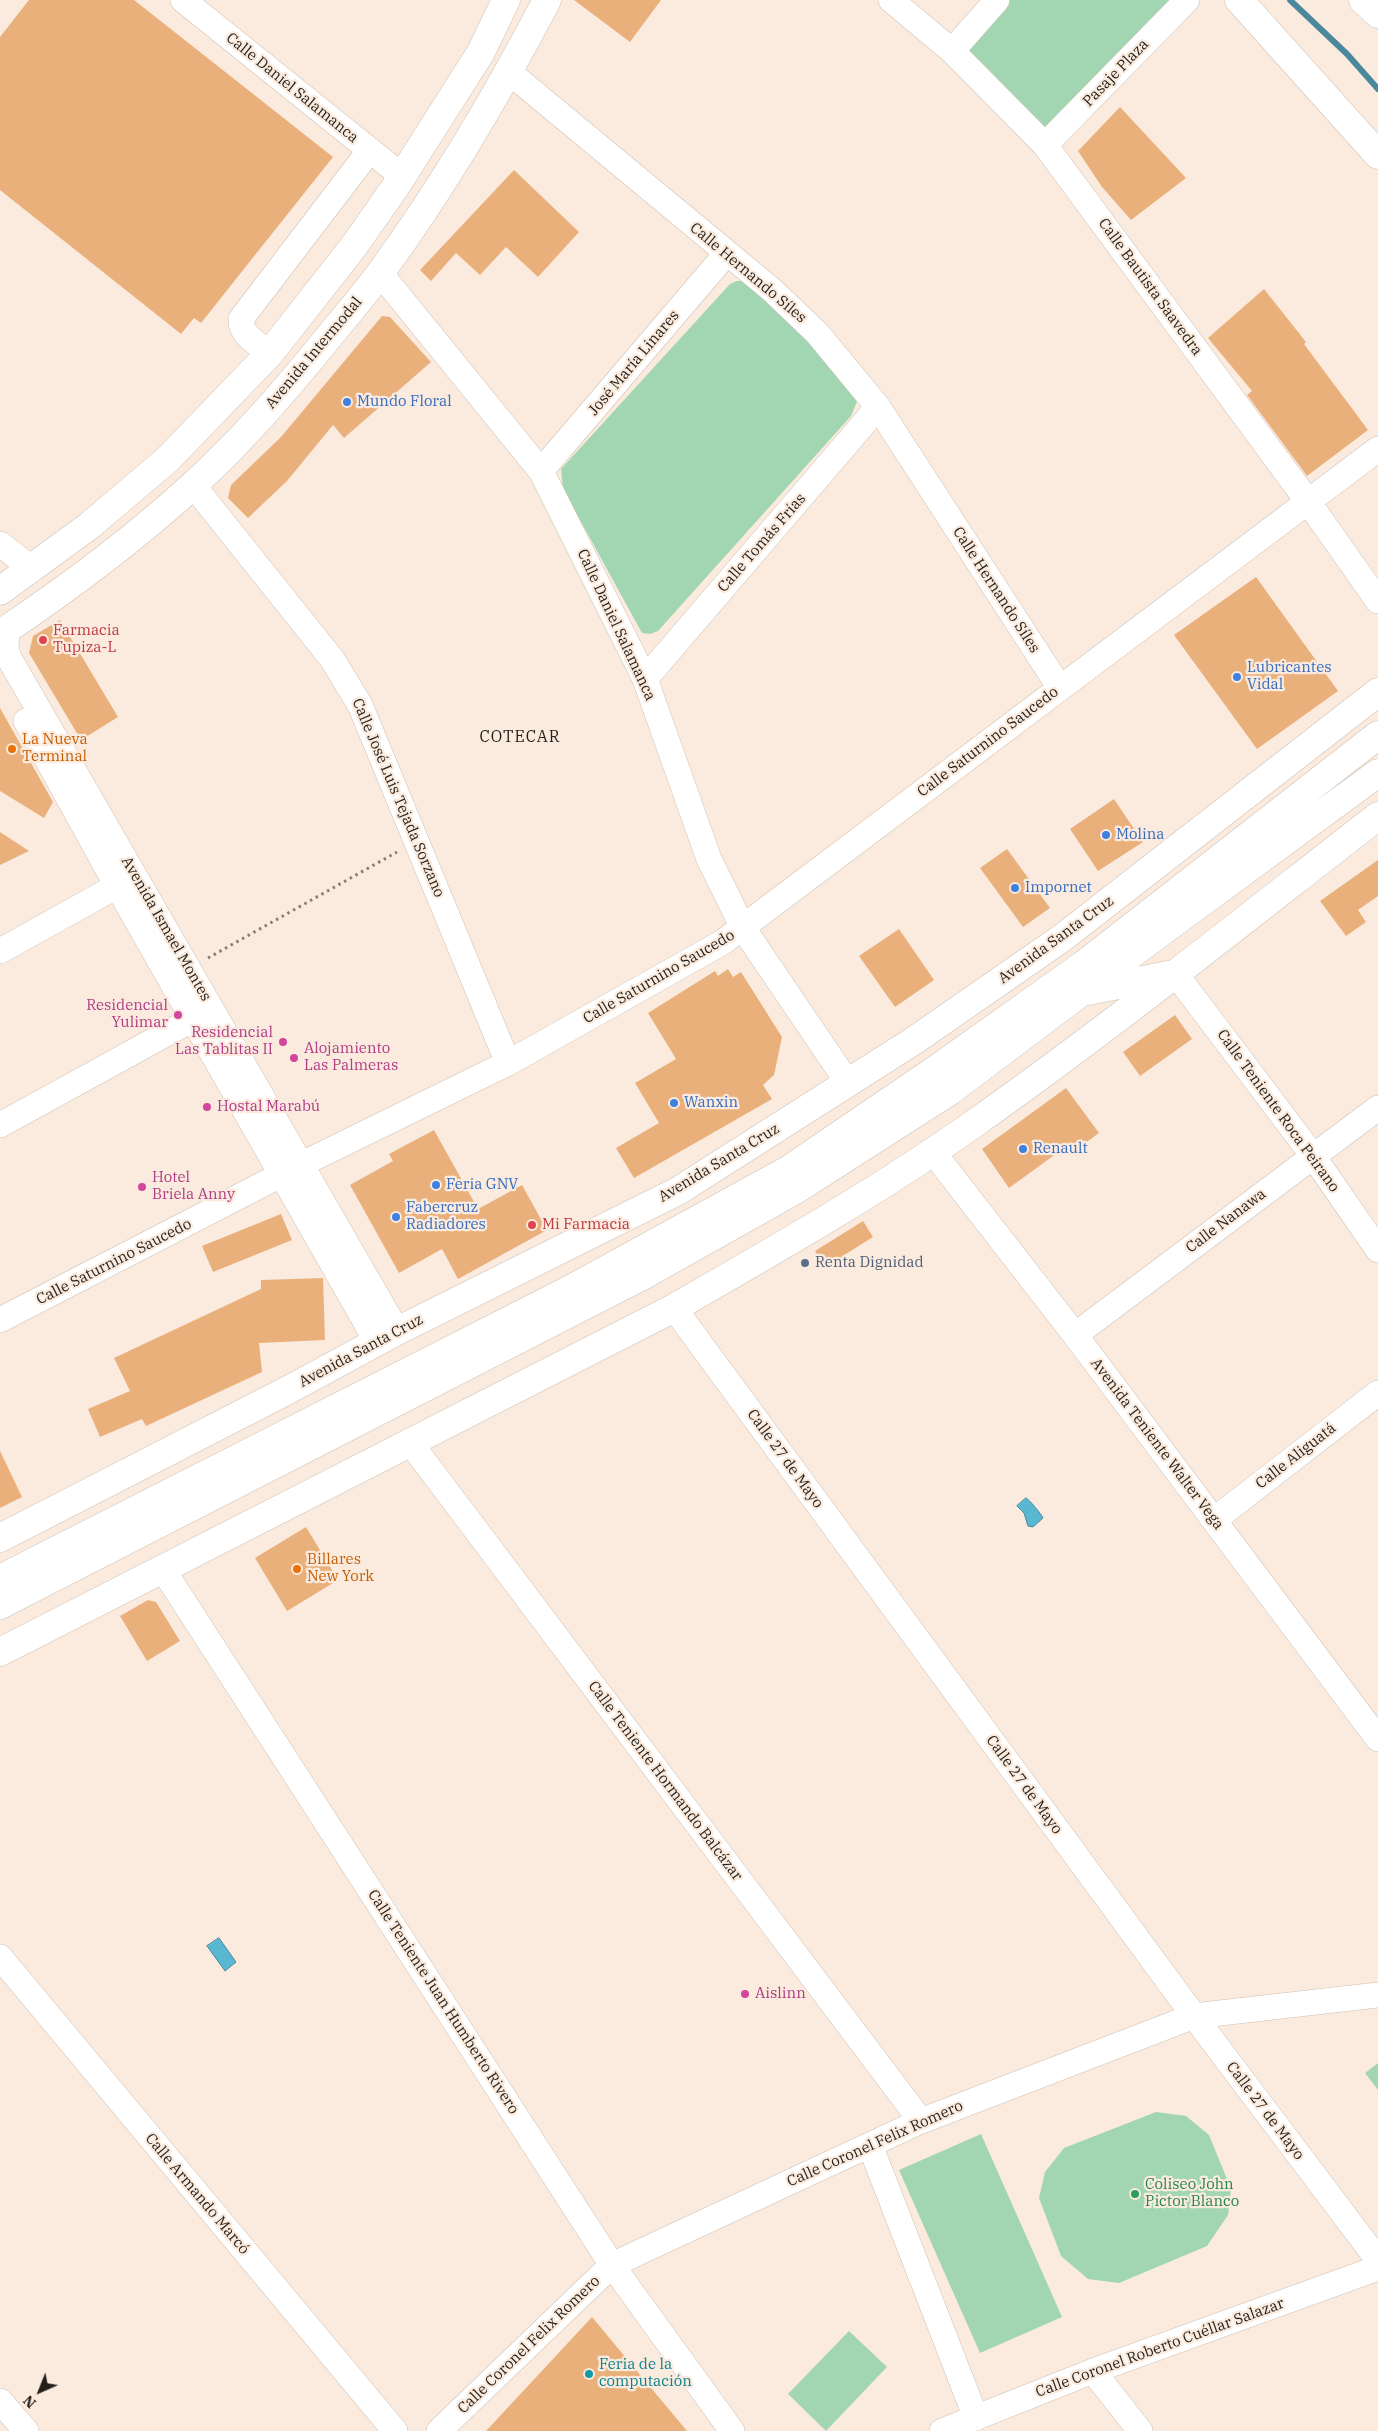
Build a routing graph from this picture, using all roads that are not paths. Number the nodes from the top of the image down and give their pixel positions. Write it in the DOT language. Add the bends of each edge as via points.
graph roads {
  1 [pos="506,0"];
  2 [pos="547,0"];
  3 [pos="890,0"];
  4 [pos="997,0"];
  5 [pos="1187,0"];
  6 [pos="1239,0"];
  7 [pos="1363,0"];
  8 [pos="196,4"];
  9 [pos="1378,14"];
  10 [pos="952,51"];
  11 [pos="509,72"];
  12 [pos="1045,145"];
  13 [pos="366,155"];
  14 [pos="1378,155"];
  15 [pos="399,181"];
  16 [pos="726,254"];
  17 [pos="380,273"];
  18 [pos="270,354"];
  19 [pos="296,377"];
  20 [pos="878,407"];
  21 [pos="1378,449"];
  22 [pos="542,471"];
  23 [pos="193,485"];
  24 [pos="1309,503"];
  25 [pos="0,544"];
  26 [pos="31,568"];
  27 [pos="0,590"];
  28 [pos="1378,601"];
  29 [pos="4,632"];
  30 [pos="0,673"];
  31 [pos="645,679"];
  32 [pos="1060,688"];
  33 [pos="1378,692"];
  34 [pos="1378,735"];
  35 [pos="1378,773"];
  36 [pos="1378,816"];
  37 [pos="117,886"];
  38 [pos="1183,888"];
  39 [pos="742,928"];
  40 [pos="1062,938"];
  41 [pos="0,951"];
  42 [pos="1175,973"];
  43 [pos="1081,992"];
  44 [pos="193,1019"];
  45 [pos="508,1063"];
  46 [pos="848,1083"];
  47 [pos="1378,1108"];
  48 [pos="0,1125"];
  49 [pos="933,1152"];
  50 [pos="1313,1156"];
  51 [pos="292,1170"];
  52 [pos="1378,1250"];
  53 [pos="674,1308"];
  54 [pos="0,1320"];
  55 [pos="1075,1335"];
  56 [pos="387,1336"];
  57 [pos="1378,1392"];
  58 [pos="409,1441"];
  59 [pos="1214,1520"];
  60 [pos="0,1538"];
  61 [pos="162,1568"];
  62 [pos="0,1580"];
  63 [pos="0,1605"];
  64 [pos="0,1652"];
  65 [pos="1378,1739"];
  66 [pos="0,1957"];
  67 [pos="1378,1995"];
  68 [pos="1194,2016"];
  69 [pos="921,2121"];
  70 [pos="870,2145"];
  71 [pos="1378,2260"];
  72 [pos="612,2265"];
  73 [pos="1378,2268"];
  74 [pos="1093,2371"];
  75 [pos="0,2401"];
  76 [pos="976,2418"];
  77 [pos="26,2431"];
  78 [pos="395,2431"];
  79 [pos="439,2431"];
  80 [pos="732,2431"];
  81 [pos="942,2431"];
  82 [pos="1140,2431"];
  1 -- 15 [label="main road" via="481,52"];
  2 -- 11 [label="main road, Avenida Intermodal"];
  3 -- 10 [label="street, Calle Bautista Saavedra"];
  4 -- 10 [label="street"];
  5 -- 12 [label="street, Pasaje Plaza"];
  6 -- 14 [label="main road"];
  7 -- 9 [label="main road"];
  8 -- 13 [label="street, Calle Daniel Salamanca"];
  10 -- 12 [label="street, Calle Bautista Saavedra"];
  11 -- 16 [label="street, Calle Hernando Síles"];
  11 -- 17 [label="main road, Avenida Intermodal"];
  12 -- 24 [label="street, Calle Bautista Saavedra"];
  13 -- 15 [label="street, Calle Daniel Salamanca"];
  13 -- 18 [label="street" via="241,319 240,326 245,333"];
  15 -- 18 [label="main road" via="354,246"];
  16 -- 20 [label="street, Calle Hernando Síles" via="772,290 817,333"];
  16 -- 22 [label="street, José María Linares"];
  17 -- 19 [label="main road, Avenida Intermodal"];
  17 -- 22 [label="street, Calle Daniel Salamanca"];
  18 -- 19 [label="main road"];
  18 -- 26 [label="main road" via="168,459 88,526"];
  19 -- 23 [label="main road, Avenida Intermodal"];
  20 -- 31 [label="street, Calle Tomás Frías"];
  20 -- 32 [label="street, Calle Hernando Síles"];
  21 -- 24 [label="street, Calle Saturnino Saucedo"];
  22 -- 31 [label="street, Calle Daniel Salamanca"];
  23 -- 29 [label="main road, Avenida Intermodal" via="120,548"];
  23 -- 45 [label="street, Calle José Luis Tejada Sorzano" via="332,659 360,705"];
  24 -- 28 [label="street, Calle Bautista Saavedra"];
  24 -- 32 [label="street, Calle Saturnino Saucedo"];
  25 -- 26 [label="street"];
  26 -- 27 [label="main road"];
  29 -- 51 [label="street, Avenida Ismael Montes" via="9,658 190,969"];
  30 -- 37 [label="street, Avenida Ismael Montes"];
  31 -- 39 [label="street, Calle Daniel Salamanca" via="709,859"];
  32 -- 39 [label="street, Calle Saturnino Saucedo"];
  33 -- 40 [label="main road, Avenida Santa Cruz"];
  34 -- 38 [label="main road"];
  35 -- 43 [label="main road"];
  36 -- 42 [label="main road"];
  37 -- 41 [label="street"];
  37 -- 44 [label="street, Avenida Ismael Montes"];
  38 -- 40 [label="main road"];
  38 -- 62 [label="main road" via="1067,976 788,1170 569,1290"];
  39 -- 45 [label="street, Calle Saturnino Saucedo" via="723,942"];
  39 -- 46 [label="street, Calle Daniel Salamanca"];
  40 -- 46 [label="main road, Avenida Santa Cruz"];
  42 -- 43 [label="main road"];
  42 -- 49 [label="main road"];
  42 -- 50 [label="street, Calle Teniente Roca Peirano"];
  43 -- 63 [label="main road" via="950,1091 797,1189 678,1256"];
  44 -- 48 [label="street"];
  44 -- 51 [label="street, Avenida Ismael Montes"];
  45 -- 51 [label="street, Calle Saturnino Saucedo"];
  46 -- 56 [label="main road, Avenida Santa Cruz" via="678,1191"];
  47 -- 50 [label="street, Calle Nanawa"];
  49 -- 53 [label="main road" via="776,1250"];
  49 -- 55 [label="street, Avenida Teniente Walter Vega"];
  50 -- 52 [label="street, Calle Teniente Roca Peirano"];
  50 -- 55 [label="street, Calle Nanawa"];
  51 -- 54 [label="street, Calle Saturnino Saucedo"];
  51 -- 56 [label="street, Avenida Ismael Montes"];
  53 -- 58 [label="main road"];
  53 -- 68 [label="street, Calle 27 de Mayo"];
  55 -- 59 [label="street, Avenida Teniente Walter Vega"];
  56 -- 60 [label="main road, Avenida Santa Cruz" via="203,1435"];
  57 -- 59 [label="street, Calle Aliguatá"];
  58 -- 61 [label="main road"];
  58 -- 69 [label="street, Calle Teniente Hormando Balcázar"];
  59 -- 65 [label="street, Avenida Teniente Walter Vega"];
  61 -- 64 [label="main road"];
  61 -- 72 [label="street, Calle Teniente Juan Humberto Rivero"];
  66 -- 78 [label="street, Calle Armando Marcó"];
  67 -- 68 [label="street, Calle Coronel Felix Romero"];
  68 -- 69 [label="street, Calle Coronel Felix Romero"];
  68 -- 71 [label="street, Calle 27 de Mayo"];
  69 -- 70 [label="street, Calle Coronel Felix Romero"];
  70 -- 72 [label="street, Calle Coronel Felix Romero"];
  70 -- 76 [label="street"];
  72 -- 79 [label="street, Calle Coronel Felix Romero"];
  72 -- 80 [label="street, Calle Teniente Juan Humberto Rivero"];
  73 -- 74 [label="street, Calle Coronel Roberto Cuéllar Salazar"];
  74 -- 76 [label="street, Calle Coronel Roberto Cuéllar Salazar"];
  74 -- 82 [label="street"];
  75 -- 77 [label="street"];
  76 -- 81 [label="street, Calle Coronel Roberto Cuéllar Salazar"];
}
